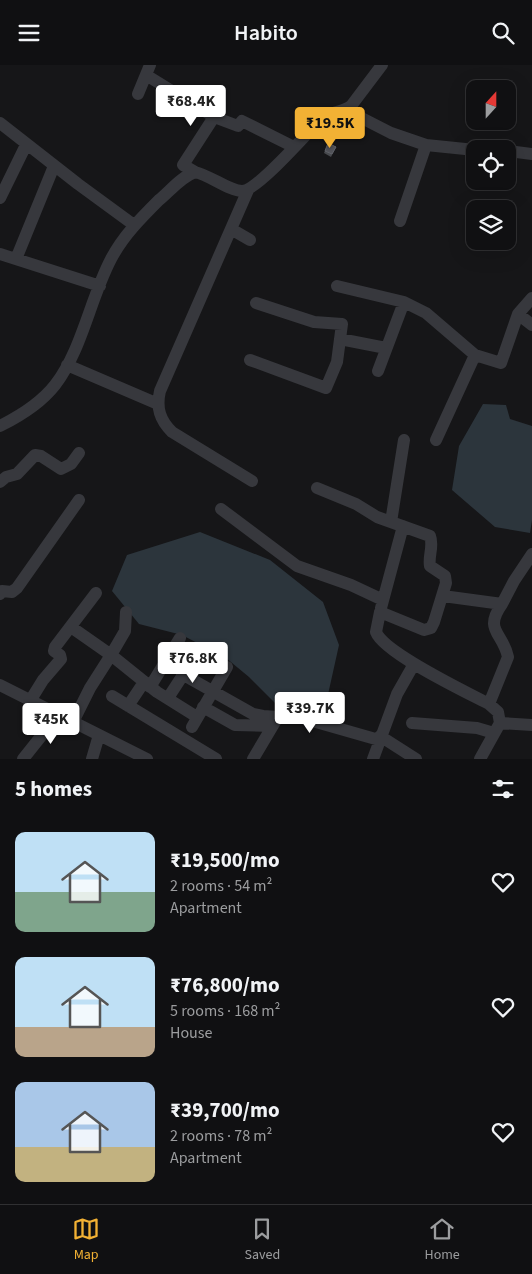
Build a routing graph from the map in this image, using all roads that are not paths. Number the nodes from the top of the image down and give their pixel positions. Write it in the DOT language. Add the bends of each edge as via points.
graph roads {
  1 [pos="382,65"];
  2 [pos="148,70"];
  3 [pos="138,94"];
  4 [pos="346,110"];
  5 [pos="214,117"];
  6 [pos="0,123"];
  7 [pos="26,145"];
  8 [pos="426,145"];
  9 [pos="294,147"];
  10 [pos="466,149"];
  11 [pos="516,152"];
  12 [pos="532,154"];
  13 [pos="54,166"];
  14 [pos="195,172"];
  15 [pos="248,190"];
  16 [pos="0,198"];
  17 [pos="400,221"];
  18 [pos="134,225"];
  19 [pos="231,229"];
  20 [pos="250,240"];
  21 [pos="0,254"];
  22 [pos="16,259"];
  23 [pos="100,286"];
  24 [pos="337,286"];
  25 [pos="532,298"];
  26 [pos="404,302"];
  27 [pos="256,303"];
  28 [pos="518,314"];
  29 [pos="532,325"];
  30 [pos="340,339"];
  31 [pos="386,347"];
  32 [pos="475,355"];
  33 [pos="250,360"];
  34 [pos="67,365"];
  35 [pos="378,371"];
  36 [pos="158,404"];
  37 [pos="0,426"];
  38 [pos="404,440"];
  39 [pos="436,440"];
  40 [pos="79,453"];
  41 [pos="252,481"];
  42 [pos="0,482"];
  43 [pos="317,488"];
  44 [pos="79,500"];
  45 [pos="221,509"];
  46 [pos="397,524"];
  47 [pos="532,554"];
  48 [pos="96,593"];
  49 [pos="0,594"];
  50 [pos="443,596"];
  51 [pos="502,604"];
  52 [pos="381,606"];
  53 [pos="126,612"];
  54 [pos="71,627"];
  55 [pos="180,638"];
  56 [pos="111,655"];
  57 [pos="196,655"];
  58 [pos="414,664"];
  59 [pos="227,667"];
  60 [pos="182,675"];
  61 [pos="147,684"];
  62 [pos="0,685"];
  63 [pos="212,692"];
  64 [pos="112,695"];
  65 [pos="168,699"];
  66 [pos="30,701"];
  67 [pos="489,704"];
  68 [pos="128,706"];
  69 [pos="58,715"];
  70 [pos="197,717"];
  71 [pos="275,721"];
  72 [pos="73,722"];
  73 [pos="412,723"];
  74 [pos="532,725"];
  75 [pos="497,728"];
  76 [pos="99,735"];
  77 [pos="380,738"];
  78 [pos="23,759"];
  79 [pos="92,759"];
  80 [pos="147,759"];
  81 [pos="216,759"];
  82 [pos="253,759"];
  83 [pos="373,759"];
  84 [pos="416,759"];
  85 [pos="480,759"];
  1 -- 4 [label="street"];
  2 -- 3 [label="street"];
  2 -- 5 [label="street"];
  4 -- 8 [label="street" via="391,133"];
  4 -- 9 [label="street" via="326,115"];
  5 -- 9 [label="street" via="238,126 242,121"];
  5 -- 14 [label="street" via="183,165"];
  6 -- 7 [label="street"];
  7 -- 13 [label="street"];
  7 -- 16 [label="street"];
  8 -- 10 [label="street"];
  8 -- 17 [label="street"];
  9 -- 15 [label="street"];
  11 -- 12 [label="street"];
  13 -- 18 [label="street"];
  13 -- 22 [label="street"];
  14 -- 15 [label="street" via="237,190"];
  14 -- 18 [label="street" via="183,179"];
  15 -- 19 [label="street"];
  18 -- 23 [label="street" via="120,242"];
  19 -- 20 [label="street"];
  19 -- 36 [label="street" via="160,391"];
  21 -- 22 [label="street"];
  22 -- 23 [label="street"];
  23 -- 34 [label="street"];
  24 -- 26 [label="street"];
  25 -- 28 [label="street"];
  26 -- 31 [label="street"];
  26 -- 32 [label="street" via="426,313"];
  27 -- 30 [label="street" via="314,322 342,324"];
  28 -- 29 [label="street"];
  28 -- 32 [label="street" via="501,363"];
  30 -- 31 [label="street"];
  30 -- 33 [label="street" via="338,363 326,388"];
  31 -- 35 [label="street"];
  32 -- 39 [label="street"];
  34 -- 36 [label="street"];
  34 -- 37 [label="street" via="44,397"];
  36 -- 41 [label="street" via="161,418 172,431"];
  38 -- 46 [label="street"];
  40 -- 42 [label="street" via="61,469 35,455 17,474"];
  43 -- 46 [label="street"];
  44 -- 49 [label="street" via="17,588"];
  45 -- 52 [label="street" via="297,566 351,585"];
  46 -- 50 [label="street" via="430,536 429,562 446,580"];
  46 -- 52 [label="street"];
  47 -- 51 [label="street"];
  48 -- 54 [label="street"];
  50 -- 51 [label="street"];
  50 -- 52 [label="street" via="434,623 428,630"];
  51 -- 67 [label="street" via="493,624 508,657"];
  52 -- 58 [label="street" via="376,627 378,637"];
  53 -- 56 [label="street" via="125,631"];
  54 -- 56 [label="street"];
  54 -- 66 [label="street" via="54,649 61,659 42,680"];
  55 -- 61 [label="street"];
  56 -- 61 [label="street"];
  56 -- 72 [label="street"];
  57 -- 60 [label="street"];
  58 -- 67 [label="street"];
  58 -- 77 [label="street" via="397,695"];
  59 -- 63 [label="street"];
  60 -- 63 [label="street"];
  60 -- 65 [label="street"];
  61 -- 65 [label="street"];
  61 -- 68 [label="street"];
  62 -- 66 [label="street"];
  63 -- 70 [label="street"];
  63 -- 71 [label="street"];
  64 -- 68 [label="street"];
  65 -- 70 [label="street"];
  66 -- 69 [label="street"];
  67 -- 75 [label="street" via="498,712"];
  68 -- 81 [label="street"];
  69 -- 72 [label="street"];
  69 -- 78 [label="street"];
  70 -- 71 [label="street" via="235,725"];
  71 -- 77 [label="street" via="288,714"];
  71 -- 82 [label="street"];
  72 -- 76 [label="street"];
  73 -- 75 [label="street"];
  74 -- 75 [label="street"];
  75 -- 85 [label="street"];
  76 -- 79 [label="street"];
  76 -- 80 [label="street"];
  77 -- 83 [label="street"];
  77 -- 84 [label="street"];
}
